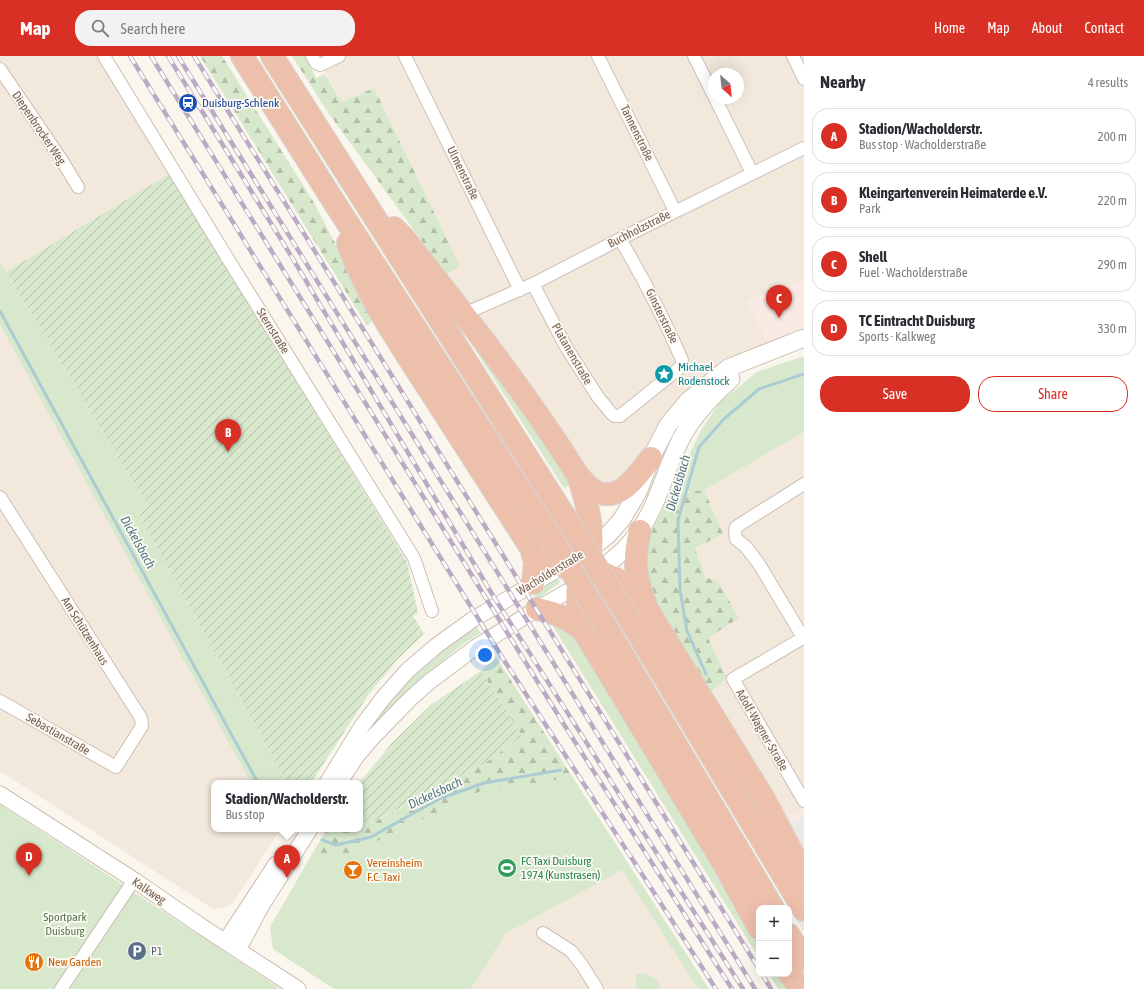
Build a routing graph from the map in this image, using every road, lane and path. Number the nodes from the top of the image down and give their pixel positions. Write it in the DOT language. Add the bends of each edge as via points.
graph roads {
  1 [pos="104,56"];
  2 [pos="242,56"];
  3 [pos="272,56"];
  4 [pos="339,56"];
  5 [pos="405,56"];
  6 [pos="598,56"];
  7 [pos="694,56"];
  8 [pos="793,56"];
  9 [pos="316,61"];
  10 [pos="0,69"];
  11 [pos="804,79"];
  12 [pos="708,85"];
  13 [pos="718,104"];
  14 [pos="804,148"];
  15 [pos="752,173"];
  16 [pos="78,187"];
  17 [pos="356,188"];
  18 [pos="334,202"];
  19 [pos="675,211"];
  20 [pos="620,238"];
  21 [pos="533,284"];
  22 [pos="520,290"];
  23 [pos="474,318"];
  24 [pos="804,338"];
  25 [pos="759,356"];
  26 [pos="618,416"];
  27 [pos="651,458"];
  28 [pos="578,475"];
  29 [pos="804,484"];
  30 [pos="0,497"];
  31 [pos="640,531"];
  32 [pos="531,548"];
  33 [pos="591,548"];
  34 [pos="582,573"];
  35 [pos="533,583"];
  36 [pos="537,609"];
  37 [pos="432,611"];
  38 [pos="639,615"];
  39 [pos="583,630"];
  40 [pos="804,638"];
  41 [pos="0,701"];
  42 [pos="116,767"];
  43 [pos="329,780"];
  44 [pos="341,780"];
  45 [pos="0,794"];
  46 [pos="804,801"];
  47 [pos="296,832"];
  48 [pos="308,832"];
  49 [pos="134,880"];
  50 [pos="800,893"];
  51 [pos="771,905"];
  52 [pos="756,923"];
  53 [pos="543,933"];
  54 [pos="792,940"];
  55 [pos="225,942"];
  56 [pos="238,950"];
  57 [pos="804,960"];
  58 [pos="792,977"];
  59 [pos="61,989"];
  60 [pos="298,989"];
  61 [pos="597,989"];
  62 [pos="801,989"];
  1 -- 37 [label="street, Sternstraße" via="414,558"];
  2 -- 18 [label="highway"];
  3 -- 17 [label="highway"];
  4 -- 9 [label="street"];
  5 -- 22 [label="street, Ulmenstraße"];
  6 -- 19 [label="street, Tannenstraße"];
  7 -- 12 [label="street"];
  8 -- 11 [label="street"];
  10 -- 16 [label="street, Diepenbrocker Weg"];
  13 -- 15 [label="street"];
  14 -- 15 [label="street, Buchholzstraße"];
  15 -- 19 [label="street, Buchholzstraße"];
  17 -- 23 [label="highway"];
  17 -- 38 [label="highway, bridge" via="562,512"];
  18 -- 32 [label="highway" via="352,256 376,304"];
  18 -- 51 [label="highway, bridge" via="542,524"];
  19 -- 20 [label="street, Buchholzstraße"];
  20 -- 21 [label="street, Buchholzstraße"];
  20 -- 26 [label="street, Ginsterstraße" via="644,278 683,364"];
  21 -- 22 [label="street, Buchholzstraße"];
  21 -- 26 [label="street, Platanenstraße" via="566,347 598,397 612,414"];
  22 -- 23 [label="street, Buchholzstraße"];
  23 -- 28 [label="highway"];
  24 -- 25 [label="main road, Wacholderstraße"];
  25 -- 27 [label="main road, Wacholderstraße" via="728,368 688,401 668,425"];
  25 -- 31 [label="main road, Wacholderstraße" via="714,394 695,416 681,438 652,509"];
  27 -- 28 [label="highway" via="630,484 619,492 599,493"];
  27 -- 33 [label="main road, Wacholderstraße" via="638,492 622,519 608,535"];
  28 -- 33 [label="highway" via="589,511"];
  29 -- 40 [label="street" via="736,527 734,532 736,538 759,564"];
  30 -- 42 [label="street, Am Schützenhaus" via="141,718 142,726"];
  31 -- 34 [label="main road, Wacholderstraße" via="620,553"];
  31 -- 38 [label="highway" via="636,547"];
  32 -- 34 [label="highway"];
  32 -- 35 [label="highway" via="535,562"];
  33 -- 34 [label="highway"];
  34 -- 35 [label="street, Wacholderstraße"];
  34 -- 36 [label="street, Wacholderstraße"];
  34 -- 38 [label="highway" via="616,579 622,584"];
  34 -- 39 [label="highway" via="579,609"];
  35 -- 43 [label="street, Wacholderstraße" via="472,620 408,670 362,726"];
  36 -- 39 [label="highway" via="568,619"];
  36 -- 44 [label="street, Wacholderstraße" via="476,646 409,700 373,737"];
  38 -- 50 [label="highway"];
  39 -- 52 [label="highway" via="724,864"];
  40 -- 46 [label="street, Adolf-Wagner-Straße" via="733,679"];
  41 -- 42 [label="street, Sebastianstraße"];
  45 -- 49 [label="street, Kalkweg"];
  47 -- 55 [label="street"];
  48 -- 56 [label="street" via="262,905"];
  49 -- 55 [label="street, Kalkweg"];
  49 -- 59 [label="street"];
  53 -- 61 [label="street" via="571,951"];
  54 -- 57 [label="highway"];
  55 -- 56 [label="street, Kalkweg"];
  56 -- 60 [label="street, Kalkweg"];
  58 -- 62 [label="highway"];
}
